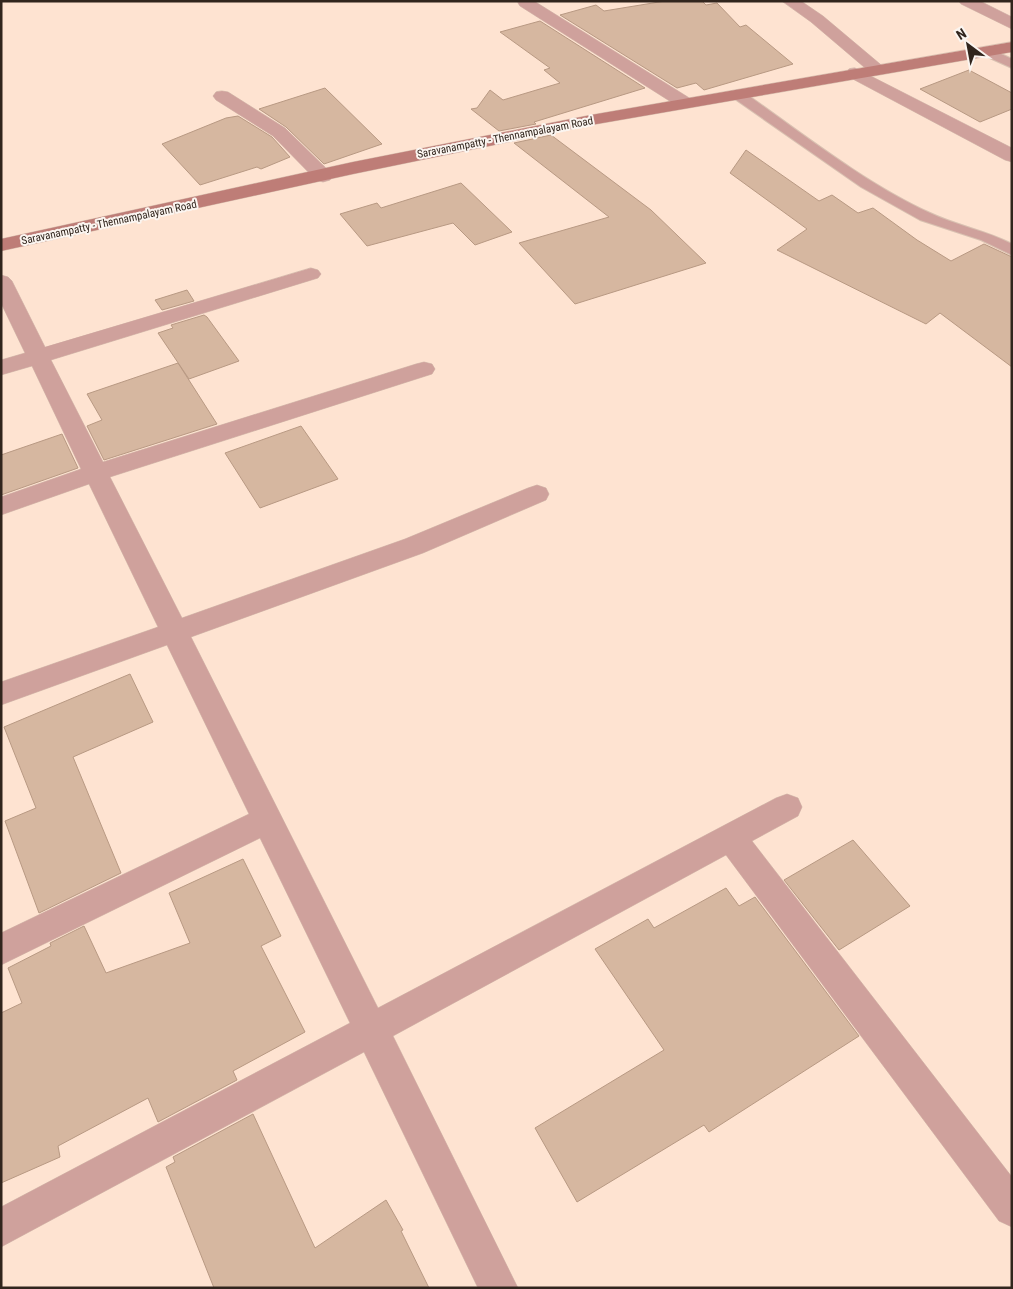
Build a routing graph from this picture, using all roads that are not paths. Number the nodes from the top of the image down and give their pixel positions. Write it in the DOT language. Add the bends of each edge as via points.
graph roads {
  1 [pos="790,1"];
  2 [pos="967,1"];
  3 [pos="526,3"];
  4 [pos="1012,24"];
  5 [pos="1012,47"];
  6 [pos="986,51"];
  7 [pos="1012,64"];
  8 [pos="877,69"];
  9 [pos="855,73"];
  10 [pos="737,94"];
  11 [pos="222,96"];
  12 [pos="685,103"];
  13 [pos="1012,156"];
  14 [pos="324,176"];
  15 [pos="1,245"];
  16 [pos="1012,250"];
  17 [pos="311,274"];
  18 [pos="1,281"];
  19 [pos="38,356"];
  20 [pos="1,368"];
  21 [pos="424,369"];
  22 [pos="95,473"];
  23 [pos="537,494"];
  24 [pos="1,506"];
  25 [pos="173,632"];
  26 [pos="1,694"];
  27 [pos="786,807"];
  28 [pos="266,820"];
  29 [pos="730,837"];
  30 [pos="1,950"];
  31 [pos="371,1031"];
  32 [pos="1012,1208"];
  33 [pos="1,1228"];
  34 [pos="499,1288"];
  1 -- 8 [label="street"];
  2 -- 4 [label="street"];
  3 -- 12 [label="street"];
  5 -- 6 [label="main road, Saravanampatty - Thennampalayam Road"];
  6 -- 7 [label="lane"];
  6 -- 8 [label="main road, Saravanampatty - Thennampalayam Road"];
  8 -- 9 [label="main road, Saravanampatty - Thennampalayam Road"];
  9 -- 10 [label="main road, Saravanampatty - Thennampalayam Road"];
  9 -- 13 [label="street"];
  10 -- 12 [label="main road, Saravanampatty - Thennampalayam Road"];
  10 -- 16 [label="lane" via="866,184 925,217 987,237"];
  11 -- 14 [label="street" via="279,132"];
  12 -- 14 [label="main road, Saravanampatty - Thennampalayam Road"];
  14 -- 15 [label="main road, Saravanampatty - Thennampalayam Road"];
  17 -- 19 [label="street"];
  18 -- 19 [label="street"];
  19 -- 20 [label="street"];
  19 -- 22 [label="street"];
  21 -- 22 [label="street"];
  22 -- 24 [label="street"];
  22 -- 25 [label="street"];
  23 -- 25 [label="street" via="414,546"];
  25 -- 26 [label="street"];
  25 -- 28 [label="street"];
  27 -- 29 [label="street"];
  28 -- 30 [label="street"];
  28 -- 31 [label="street"];
  29 -- 31 [label="street"];
  29 -- 32 [label="street"];
  31 -- 33 [label="street"];
  31 -- 34 [label="street"];
}
